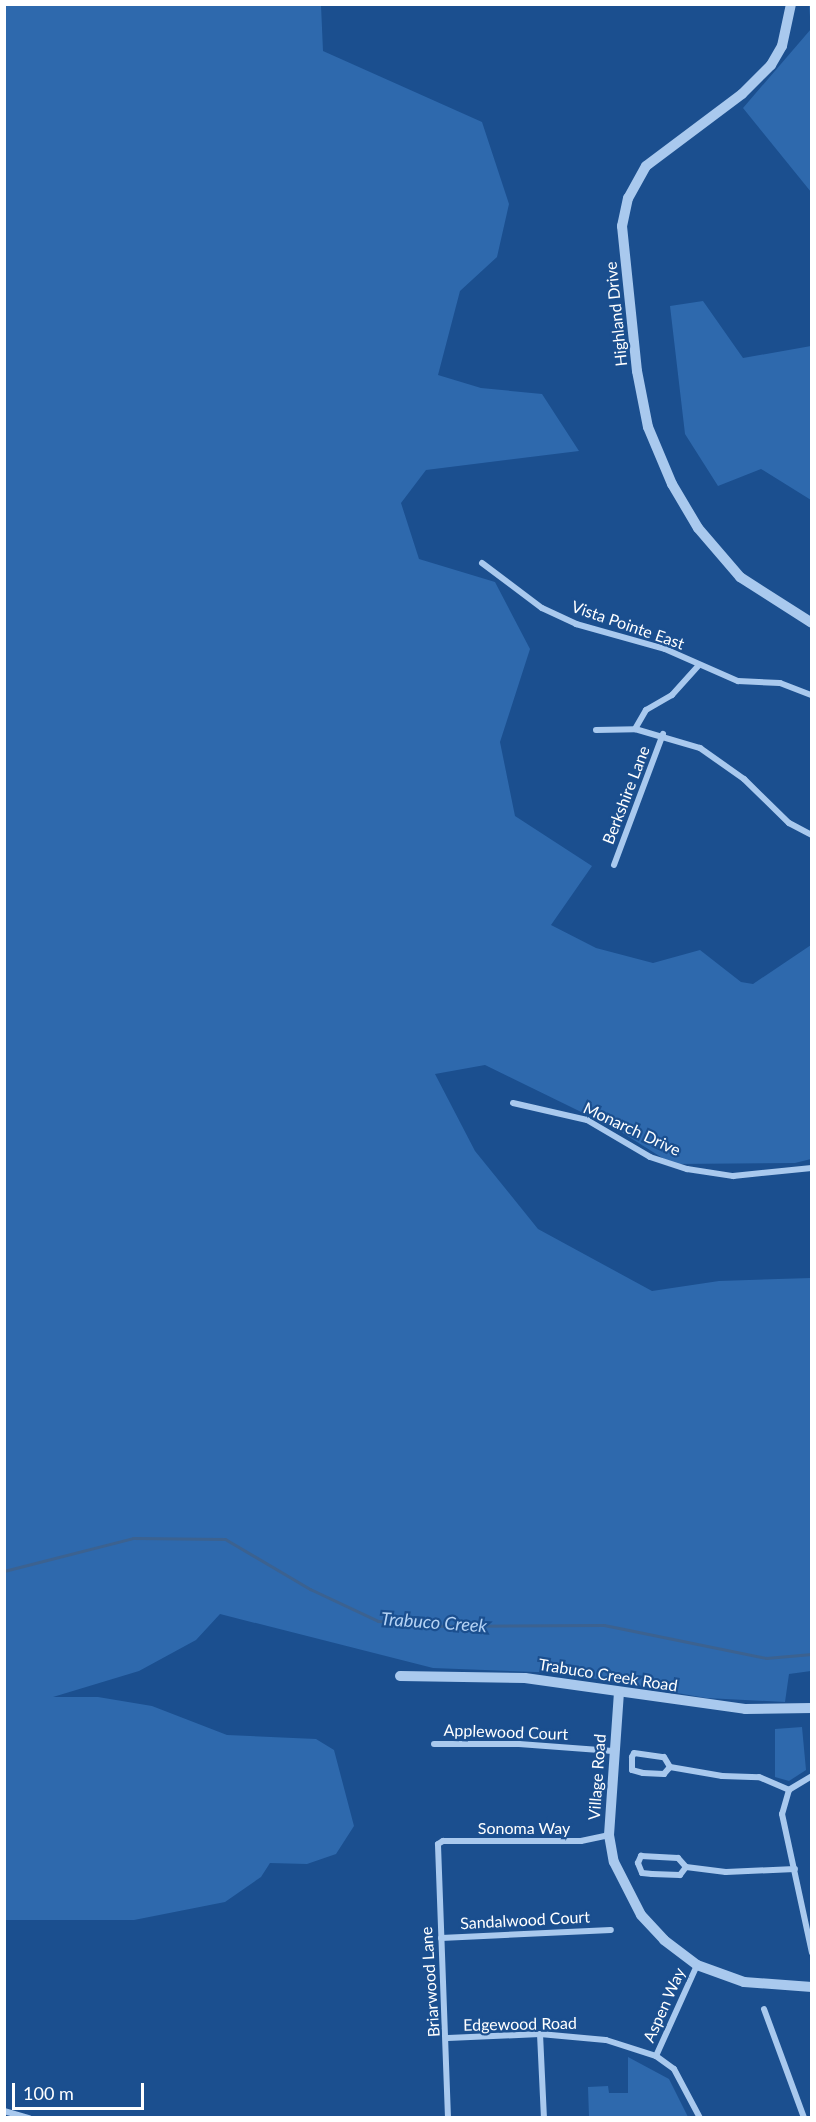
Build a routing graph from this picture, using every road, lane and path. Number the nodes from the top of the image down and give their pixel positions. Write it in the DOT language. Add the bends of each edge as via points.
graph roads {
  1 [pos="791,4"];
  2 [pos="482,564"];
  3 [pos="812,623"];
  4 [pos="698,666"];
  5 [pos="812,694"];
  6 [pos="635,729"];
  7 [pos="596,730"];
  8 [pos="663,734"];
  9 [pos="812,835"];
  10 [pos="614,864"];
  11 [pos="513,1103"];
  12 [pos="812,1168"];
  13 [pos="400,1676"];
  14 [pos="619,1692"];
  15 [pos="812,1707"];
  16 [pos="434,1744"];
  17 [pos="614,1751"];
  18 [pos="670,1767"];
  19 [pos="812,1776"];
  20 [pos="789,1790"];
  21 [pos="609,1834"];
  22 [pos="438,1844"];
  23 [pos="686,1867"];
  24 [pos="795,1869"];
  25 [pos="611,1930"];
  26 [pos="441,1938"];
  27 [pos="812,1953"];
  28 [pos="697,1965"];
  29 [pos="812,1987"];
  30 [pos="764,2009"];
  31 [pos="540,2034"];
  32 [pos="448,2038"];
  33 [pos="656,2056"];
  34 [pos="4,2111"];
  35 [pos="29,2118"];
  36 [pos="448,2118"];
  37 [pos="544,2118"];
  38 [pos="700,2118"];
  39 [pos="804,2118"];
  1 -- 3 [label="street, Highland Drive" via="783,46 771,65 742,94 646,166 628,198 622,226 637,371 648,427 672,484 698,528 740,577"];
  2 -- 4 [label="street, Vista Pointe East" via="542,608 576,624 665,649"];
  4 -- 5 [label="street, Vista Pointe East" via="738,681 780,683"];
  4 -- 6 [label="street" via="672,695 646,710"];
  6 -- 7 [label="street"];
  6 -- 8 [label="street"];
  8 -- 9 [label="street" via="700,748 744,779 789,823"];
  8 -- 10 [label="street, Berkshire Lane"];
  11 -- 12 [label="street, Monarch Drive" via="587,1120 650,1157 687,1169 733,1176"];
  13 -- 14 [label="street, Trabuco Creek Road" via="525,1678"];
  14 -- 15 [label="street, Trabuco Creek Road" via="745,1710"];
  14 -- 17 [label="street, Village Road"];
  16 -- 17 [label="street, Applewood Court" via="519,1744"];
  17 -- 21 [label="street, Village Road"];
  18 -- 18 [label="street" via="664,1774 643,1773 632,1770 632,1757 634,1753 664,1757"];
  18 -- 20 [label="street" via="722,1776 759,1777"];
  19 -- 20 [label="street"];
  20 -- 24 [label="street" via="782,1814"];
  21 -- 22 [label="street, Sonoma Way" via="581,1841"];
  21 -- 28 [label="street, Village Road" via="614,1862 641,1915 664,1940"];
  22 -- 26 [label="street, Briarwood Lane"];
  23 -- 23 [label="street" via="680,1875 652,1874 642,1873 638,1863 641,1856 678,1858"];
  23 -- 24 [label="street" via="726,1872"];
  24 -- 27 [label="street"];
  25 -- 26 [label="street, Sandalwood Court"];
  26 -- 32 [label="street, Briarwood Lane"];
  28 -- 29 [label="street, Village Road" via="744,1982"];
  28 -- 33 [label="street, Aspen Way"];
  30 -- 39 [label="street"];
  31 -- 32 [label="street, Edgewood Road"];
  31 -- 33 [label="street, Edgewood Road" via="591,2037"];
  31 -- 37 [label="street"];
  32 -- 36 [label="street, Briarwood Lane"];
  33 -- 38 [label="street, Edgewood Road" via="674,2069 686,2085"];
  34 -- 35 [label="street"];
}
